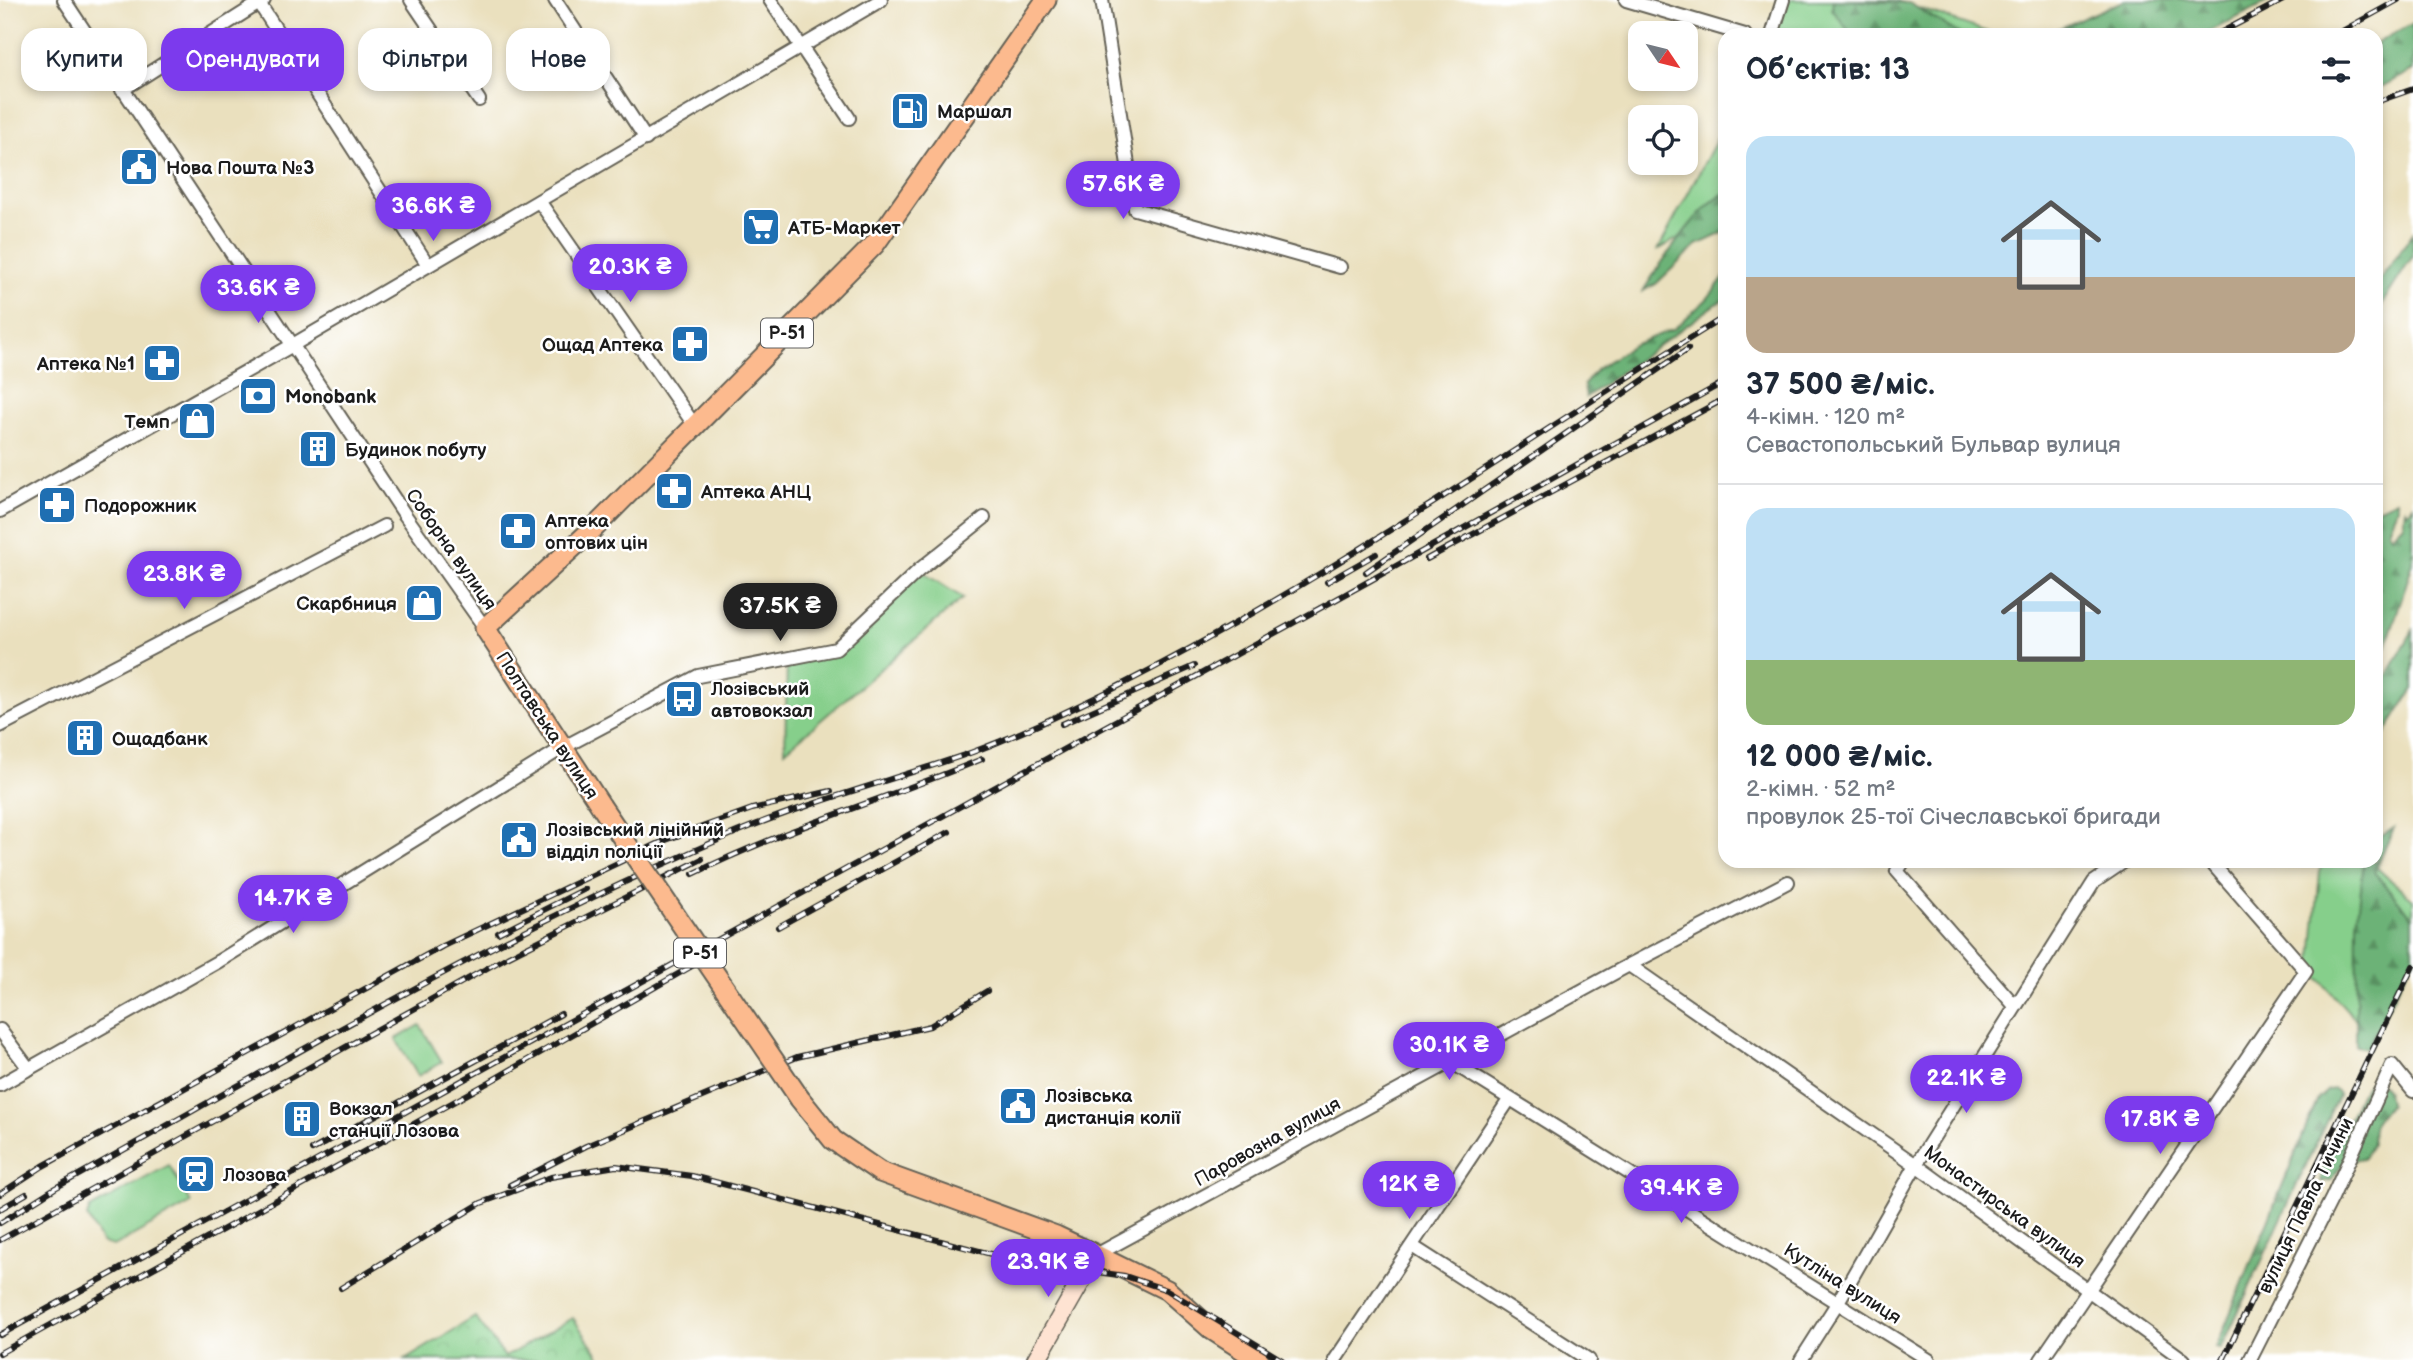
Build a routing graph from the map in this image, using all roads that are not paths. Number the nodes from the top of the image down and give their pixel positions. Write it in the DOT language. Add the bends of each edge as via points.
graph roads {
  1 [pos="64,0"];
  2 [pos="411,0"];
  3 [pos="555,0"];
  4 [pos="770,0"];
  5 [pos="881,0"];
  6 [pos="1046,0"];
  7 [pos="1102,0"];
  8 [pos="1626,0"];
  9 [pos="1783,0"];
  10 [pos="260,1"];
  11 [pos="82,28"];
  12 [pos="1721,28"];
  13 [pos="1774,28"];
  14 [pos="802,47"];
  15 [pos="147,74"];
  16 [pos="123,91"];
  17 [pos="479,100"];
  18 [pos="849,118"];
  19 [pos="646,139"];
  20 [pos="539,201"];
  21 [pos="428,265"];
  22 [pos="1340,267"];
  23 [pos="291,346"];
  24 [pos="695,426"];
  25 [pos="0,511"];
  26 [pos="984,518"];
  27 [pos="384,526"];
  28 [pos="485,628"];
  29 [pos="0,726"];
  30 [pos="564,747"];
  31 [pos="1903,868"];
  32 [pos="2114,868"];
  33 [pos="2216,868"];
  34 [pos="1788,881"];
  35 [pos="1629,965"];
  36 [pos="2015,1006"];
  37 [pos="0,1030"];
  38 [pos="1451,1062"];
  39 [pos="29,1069"];
  40 [pos="0,1085"];
  41 [pos="2413,1091"];
  42 [pos="1509,1100"];
  43 [pos="1916,1165"];
  44 [pos="1412,1246"];
  45 [pos="1096,1255"];
  46 [pos="2089,1291"];
  47 [pos="1838,1302"];
  48 [pos="1036,1360"];
  49 [pos="1259,1360"];
  50 [pos="1335,1360"];
  51 [pos="1589,1360"];
  52 [pos="1801,1360"];
  53 [pos="1929,1360"];
  54 [pos="2041,1360"];
  55 [pos="2184,1360"];
  56 [pos="2250,1360"];
  1 -- 11 [label="street, Соборна вулиця"];
  2 -- 17 [label="street"];
  3 -- 19 [label="street"];
  4 -- 14 [label="street"];
  5 -- 14 [label="street"];
  6 -- 24 [label="main road, Р-51" via="875,244"];
  7 -- 22 [label="street" via="1135,209"];
  8 -- 12 [label="street"];
  9 -- 13 [label="street"];
  10 -- 15 [label="street"];
  10 -- 21 [label="street"];
  14 -- 18 [label="street"];
  14 -- 19 [label="street"];
  16 -- 23 [label="street, Соборна вулиця"];
  19 -- 20 [label="street"];
  20 -- 21 [label="street"];
  20 -- 24 [label="street"];
  21 -- 23 [label="street"];
  23 -- 25 [label="street"];
  23 -- 28 [label="street, Соборна вулиця"];
  24 -- 28 [label="main road, Р-51"];
  26 -- 30 [label="street" via="919,570 836,649 698,676"];
  27 -- 29 [label="street"];
  28 -- 30 [label="main road, Полтавська вулиця / Р-51"];
  30 -- 39 [label="street" via="219,961"];
  30 -- 45 [label="main road, Полтавська вулиця / Р-51, bridge" via="800,1099 833,1140 880,1172"];
  31 -- 36 [label="street"];
  32 -- 36 [label="street" via="2094,881"];
  33 -- 46 [label="street" via="2306,971"];
  34 -- 35 [label="street, Паровозна вулиця"];
  35 -- 38 [label="street, Паровозна вулиця"];
  35 -- 43 [label="street, Монастирська вулиця"];
  36 -- 43 [label="street"];
  37 -- 39 [label="street"];
  38 -- 42 [label="street, Кутліна вулиця"];
  38 -- 45 [label="street, Паровозна вулиця"];
  39 -- 40 [label="street"];
  41 -- 56 [label="street, вулиця Павла Тичини" via="2392,1065 2332,1198"];
  42 -- 44 [label="street"];
  42 -- 47 [label="street, Кутліна вулиця"];
  43 -- 46 [label="street, Монастирська вулиця"];
  43 -- 47 [label="street"];
  44 -- 50 [label="street"];
  44 -- 51 [label="street"];
  45 -- 48 [label="main road"];
  45 -- 49 [label="main road, Р-51" via="1167,1290 1211,1329"];
  46 -- 54 [label="street"];
  46 -- 55 [label="street, Монастирська вулиця"];
  47 -- 52 [label="street"];
  47 -- 53 [label="street, Кутліна вулиця"];
}
